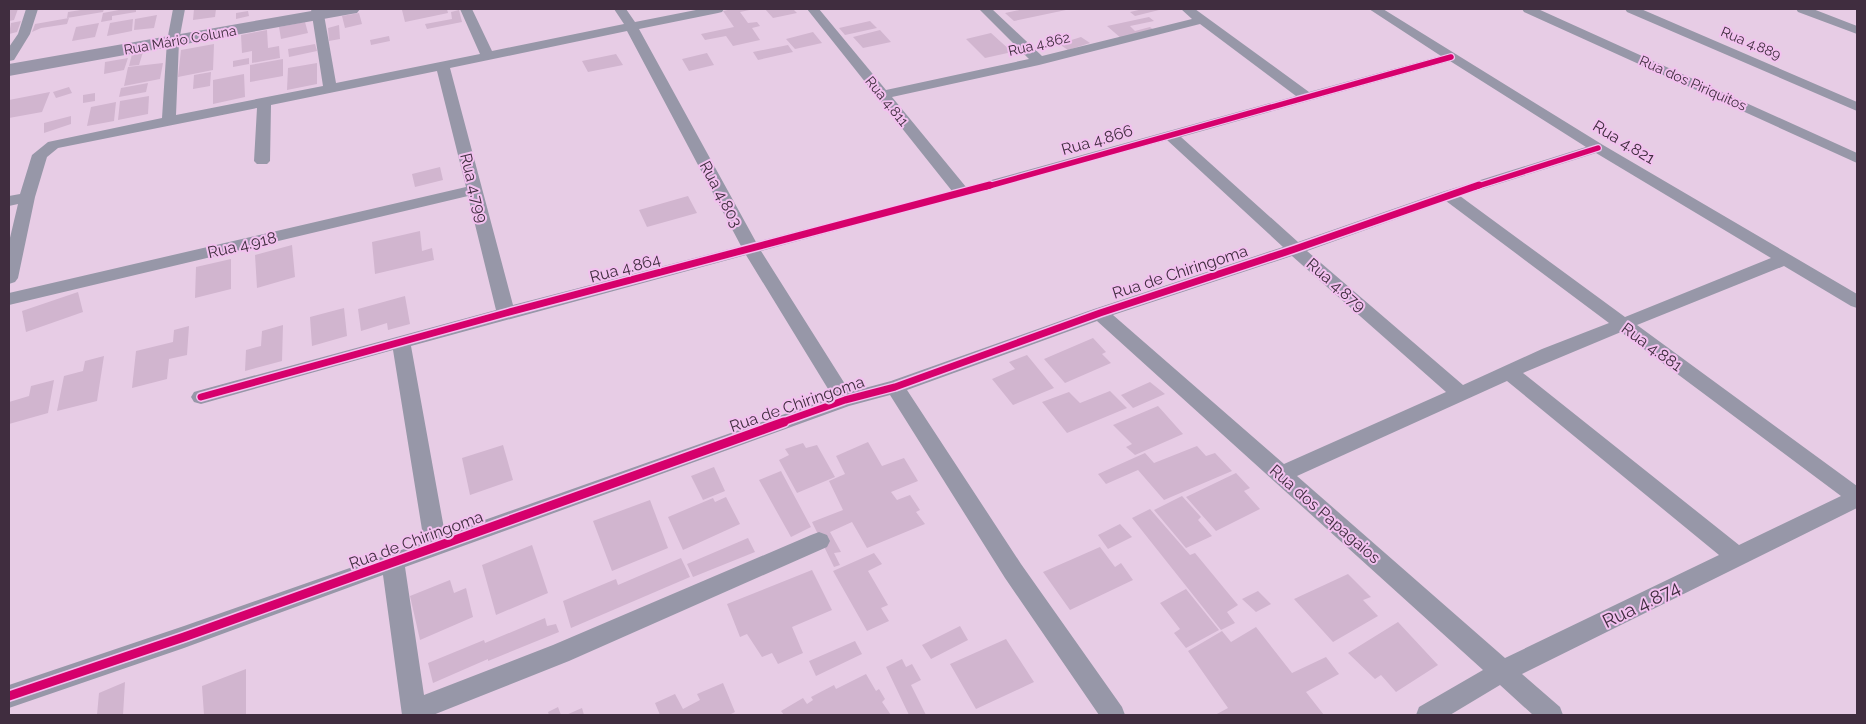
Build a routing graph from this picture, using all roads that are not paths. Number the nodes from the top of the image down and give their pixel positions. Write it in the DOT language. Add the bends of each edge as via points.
graph roads {
  1 [pos="32,9"];
  2 [pos="179,9"];
  3 [pos="351,9"];
  4 [pos="466,9"];
  5 [pos="620,9"];
  6 [pos="718,9"];
  7 [pos="813,9"];
  8 [pos="985,9"];
  9 [pos="1187,9"];
  10 [pos="1375,9"];
  11 [pos="1528,9"];
  12 [pos="1631,9"];
  13 [pos="1802,9"];
  14 [pos="316,12"];
  15 [pos="1202,20"];
  16 [pos="631,26"];
  17 [pos="1857,30"];
  18 [pos="173,41"];
  19 [pos="487,55"];
  20 [pos="9,57"];
  21 [pos="1451,57"];
  22 [pos="1039,61"];
  23 [pos="442,64"];
  24 [pos="9,70"];
  25 [pos="330,88"];
  26 [pos="882,95"];
  27 [pos="1306,97"];
  28 [pos="264,101"];
  29 [pos="1857,107"];
  30 [pos="170,120"];
  31 [pos="1168,134"];
  32 [pos="1598,148"];
  33 [pos="1857,159"];
  34 [pos="262,161"];
  35 [pos="475,190"];
  36 [pos="962,193"];
  37 [pos="1448,195"];
  38 [pos="28,197"];
  39 [pos="9,201"];
  40 [pos="751,249"];
  41 [pos="1295,249"];
  42 [pos="1785,259"];
  43 [pos="9,278"];
  44 [pos="9,300"];
  45 [pos="1857,302"];
  46 [pos="506,313"];
  47 [pos="1100,313"];
  48 [pos="1621,324"];
  49 [pos="401,342"];
  50 [pos="1510,373"];
  51 [pos="895,387"];
  52 [pos="1461,394"];
  53 [pos="201,397"];
  54 [pos="845,400"];
  55 [pos="1280,475"];
  56 [pos="1857,498"];
  57 [pos="819,541"];
  58 [pos="436,548"];
  59 [pos="1737,557"];
  60 [pos="393,564"];
  61 [pos="1501,672"];
  62 [pos="9,696"];
  63 [pos="415,713"];
  64 [pos="1112,715"];
  65 [pos="1428,715"];
  66 [pos="1551,715"];
  1 -- 20 [label="street" via="24,34"];
  2 -- 18 [label="street"];
  3 -- 14 [label="main road, Rua Mário Coluna"];
  4 -- 19 [label="street"];
  5 -- 16 [label="street, Rua 4.803"];
  6 -- 16 [label="street"];
  7 -- 26 [label="street, Rua 4.811"];
  8 -- 22 [label="street"];
  9 -- 15 [label="street"];
  10 -- 21 [label="street, Rua 4.821"];
  11 -- 33 [label="street, Rua dos Piriquitos"];
  12 -- 29 [label="street, Rua 4.889"];
  13 -- 17 [label="street"];
  14 -- 18 [label="main road, Rua Mário Coluna"];
  14 -- 25 [label="street"];
  15 -- 22 [label="street, Rua 4.862"];
  15 -- 27 [label="street"];
  16 -- 19 [label="street"];
  16 -- 40 [label="street, Rua 4.803"];
  18 -- 24 [label="main road, Rua Mário Coluna"];
  18 -- 30 [label="street"];
  19 -- 23 [label="street"];
  21 -- 27 [label="street, Rua 4.866"];
  21 -- 32 [label="street, Rua 4.821"];
  22 -- 26 [label="street, Rua 4.862"];
  23 -- 25 [label="street"];
  23 -- 35 [label="street, Rua 4.799"];
  25 -- 28 [label="street"];
  26 -- 36 [label="street, Rua 4.811"];
  27 -- 31 [label="street, Rua 4.866"];
  28 -- 30 [label="street"];
  28 -- 34 [label="street"];
  30 -- 38 [label="street" via="47,147 40,155"];
  31 -- 36 [label="street, Rua 4.866"];
  31 -- 41 [label="street, Rua 4.879"];
  32 -- 37 [label="street, Rua de Chiringoma"];
  32 -- 42 [label="street, Rua 4.821"];
  35 -- 44 [label="street, Rua 4.918"];
  35 -- 46 [label="street, Rua 4.799"];
  36 -- 40 [label="street, Rua 4.866"];
  37 -- 41 [label="street, Rua de Chiringoma"];
  37 -- 48 [label="street, Rua 4.881"];
  38 -- 39 [label="street"];
  38 -- 43 [label="street"];
  40 -- 46 [label="street, Rua 4.864"];
  40 -- 54 [label="street, Rua 4.803"];
  41 -- 47 [label="street, Rua de Chiringoma"];
  41 -- 52 [label="street, Rua 4.879"];
  42 -- 45 [label="street, Rua 4.821"];
  42 -- 48 [label="street"];
  46 -- 49 [label="street, Rua 4.864"];
  47 -- 51 [label="street, Rua de Chiringoma"];
  47 -- 55 [label="street, Rua dos Papagaios"];
  48 -- 50 [label="street"];
  48 -- 56 [label="street, Rua 4.881"];
  49 -- 53 [label="street, Rua 4.864"];
  49 -- 58 [label="street"];
  50 -- 52 [label="street"];
  50 -- 59 [label="street"];
  51 -- 54 [label="street, Rua de Chiringoma"];
  51 -- 64 [label="street" via="1012,571"];
  52 -- 55 [label="street"];
  54 -- 58 [label="street, Rua de Chiringoma"];
  55 -- 61 [label="street, Rua dos Papagaios"];
  56 -- 59 [label="street, Rua 4.874"];
  57 -- 63 [label="street"];
  58 -- 60 [label="street, Rua de Chiringoma"];
  59 -- 61 [label="street, Rua 4.874"];
  60 -- 62 [label="street, Rua de Chiringoma"];
  60 -- 63 [label="street"];
  61 -- 65 [label="street, Rua 4.874"];
  61 -- 66 [label="street, Rua dos Papagaios"];
}
